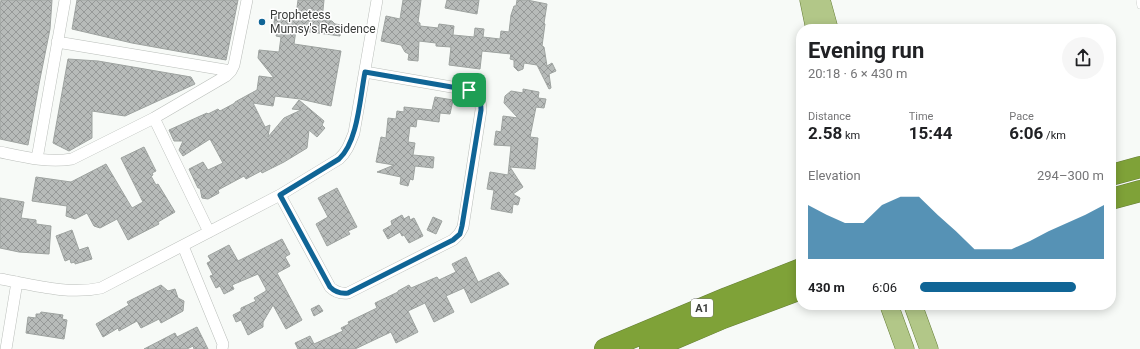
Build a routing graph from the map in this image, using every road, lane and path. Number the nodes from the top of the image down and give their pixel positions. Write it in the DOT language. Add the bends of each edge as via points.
graph roads {
  1 [pos="65,0"];
  2 [pos="247,0"];
  3 [pos="377,0"];
  4 [pos="809,0"];
  5 [pos="821,0"];
  6 [pos="1139,0"];
  7 [pos="1140,6"];
  8 [pos="814,24"];
  9 [pos="828,24"];
  10 [pos="57,42"];
  11 [pos="231,71"];
  12 [pos="365,72"];
  13 [pos="154,118"];
  14 [pos="0,152"];
  15 [pos="37,159"];
  16 [pos="1140,191"];
  17 [pos="280,195"];
  18 [pos="1116,198"];
  19 [pos="208,232"];
  20 [pos="183,246"];
  21 [pos="796,271"];
  22 [pos="0,279"];
  23 [pos="17,282"];
  24 [pos="796,291"];
  25 [pos="891,310"];
  26 [pos="915,310"];
  27 [pos="6,349"];
  28 [pos="222,349"];
  29 [pos="605,349"];
  30 [pos="650,349"];
  31 [pos="905,349"];
  32 [pos="929,349"];
  1 -- 10 [label="street"];
  2 -- 11 [label="street"];
  3 -- 12 [label="street"];
  4 -- 8 [label="main road"];
  5 -- 9 [label="main road"];
  6 -- 7 [label="lane"];
  10 -- 11 [label="street"];
  10 -- 15 [label="street"];
  11 -- 13 [label="street"];
  12 -- 17 [label="street" via="354,133 344,155"];
  12 -- 17 [label="street" via="469,90 478,97 481,110 460,234 355,290 341,294 330,287"];
  13 -- 15 [label="street" via="72,159"];
  13 -- 19 [label="street"];
  14 -- 15 [label="street"];
  16 -- 18 [label="highway"];
  17 -- 19 [label="street"];
  19 -- 20 [label="street"];
  20 -- 23 [label="street" via="101,288 88,291 67,291"];
  20 -- 28 [label="street" via="223,344"];
  21 -- 29 [label="highway, A1"];
  22 -- 23 [label="street"];
  23 -- 27 [label="street"];
  24 -- 30 [label="highway, A1" via="722,318"];
  25 -- 31 [label="main road"];
  26 -- 32 [label="main road"];
}
